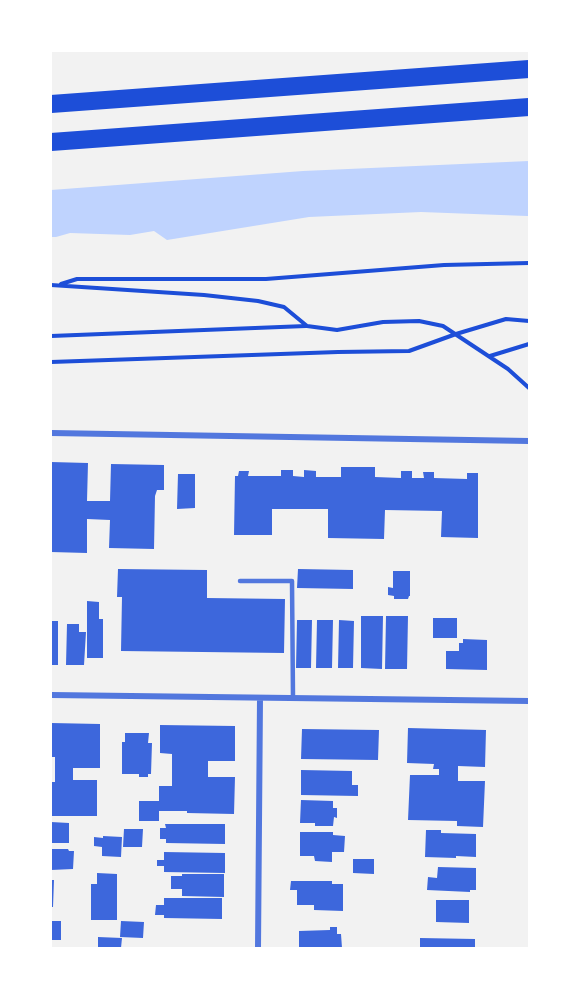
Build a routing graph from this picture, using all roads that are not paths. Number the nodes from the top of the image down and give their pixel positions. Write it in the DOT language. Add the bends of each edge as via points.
graph roads {
  1 [pos="529,69"];
  2 [pos="51,104"];
  3 [pos="529,107"];
  4 [pos="51,142"];
  5 [pos="51,433"];
  6 [pos="529,441"];
  7 [pos="240,581"];
  8 [pos="51,695"];
  9 [pos="260,698"];
  10 [pos="293,698"];
  11 [pos="529,700"];
  12 [pos="258,948"];
  1 -- 2 [label="highway"];
  3 -- 4 [label="highway"];
  5 -- 6 [label="street"];
  7 -- 10 [label="lane" via="292,581"];
  8 -- 9 [label="street"];
  9 -- 10 [label="street"];
  9 -- 12 [label="street"];
  10 -- 11 [label="street"];
}
